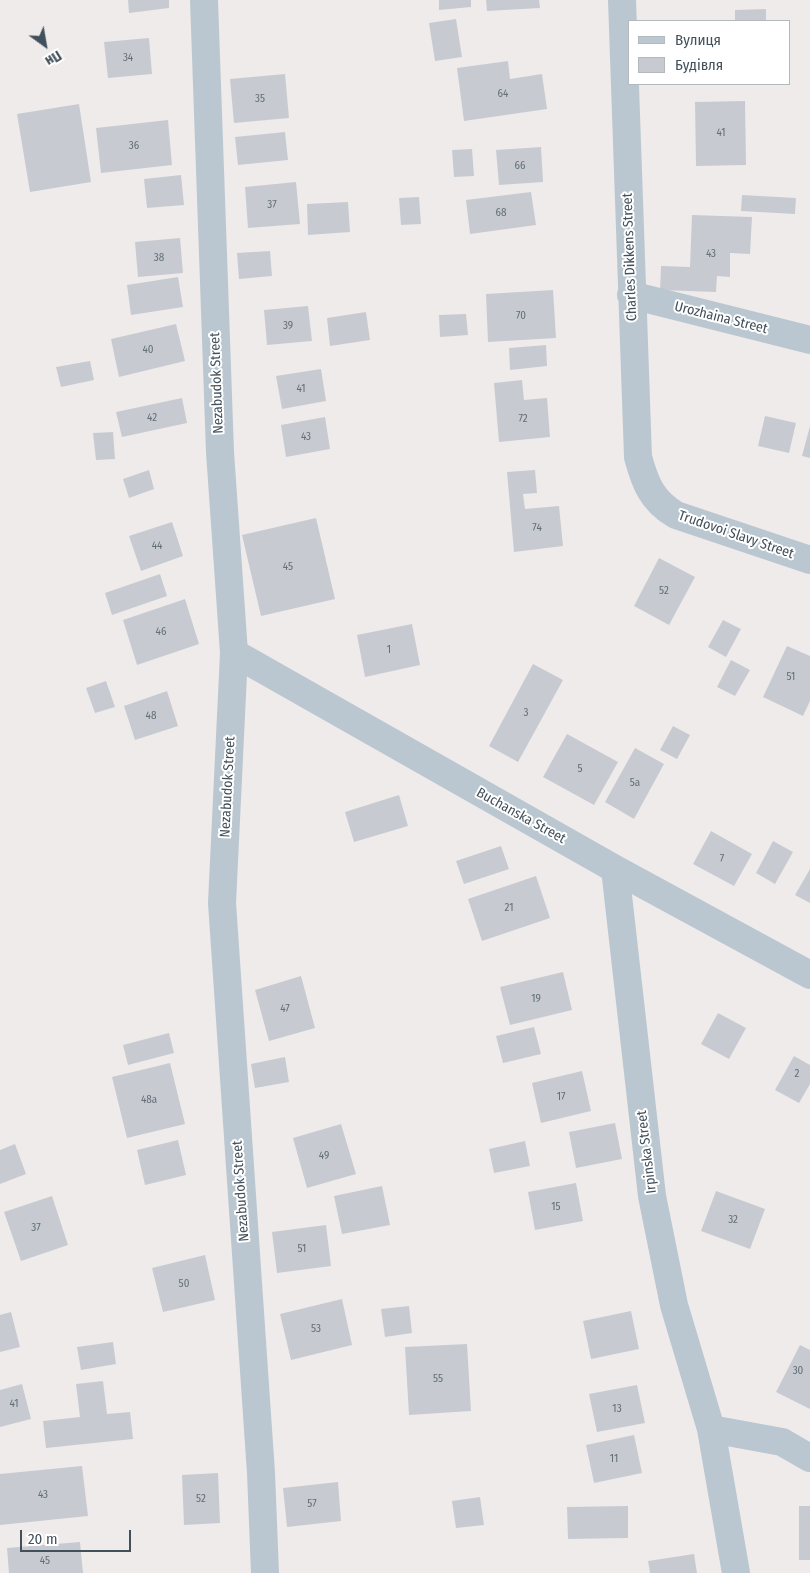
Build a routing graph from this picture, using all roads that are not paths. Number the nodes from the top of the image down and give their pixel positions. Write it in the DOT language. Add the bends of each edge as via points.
graph roads {
  1 [pos="204,0"];
  2 [pos="622,0"];
  3 [pos="631,295"];
  4 [pos="810,340"];
  5 [pos="663,507"];
  6 [pos="810,560"];
  7 [pos="234,653"];
  8 [pos="615,869"];
  9 [pos="810,975"];
  10 [pos="711,1429"];
  11 [pos="810,1458"];
  12 [pos="265,1573"];
  13 [pos="736,1573"];
  1 -- 7 [label="street, Nezabudok Street" via="220,452"];
  2 -- 3 [label="street, Charles Dikkens Street"];
  3 -- 4 [label="street, Urozhaina Street"];
  3 -- 5 [label="street, Charles Dikkens Street" via="638,457 644,482"];
  5 -- 6 [label="street, Trudovoi Slavy Street" via="676,515"];
  7 -- 8 [label="street, Buchanska Street"];
  7 -- 12 [label="street, Nezabudok Street" via="222,903"];
  8 -- 9 [label="street, Buchanska Street"];
  8 -- 10 [label="street, Irpinska Street" via="652,1196 674,1305"];
  10 -- 11 [label="street" via="782,1442"];
  10 -- 13 [label="street, Irpinska Street"];
}
